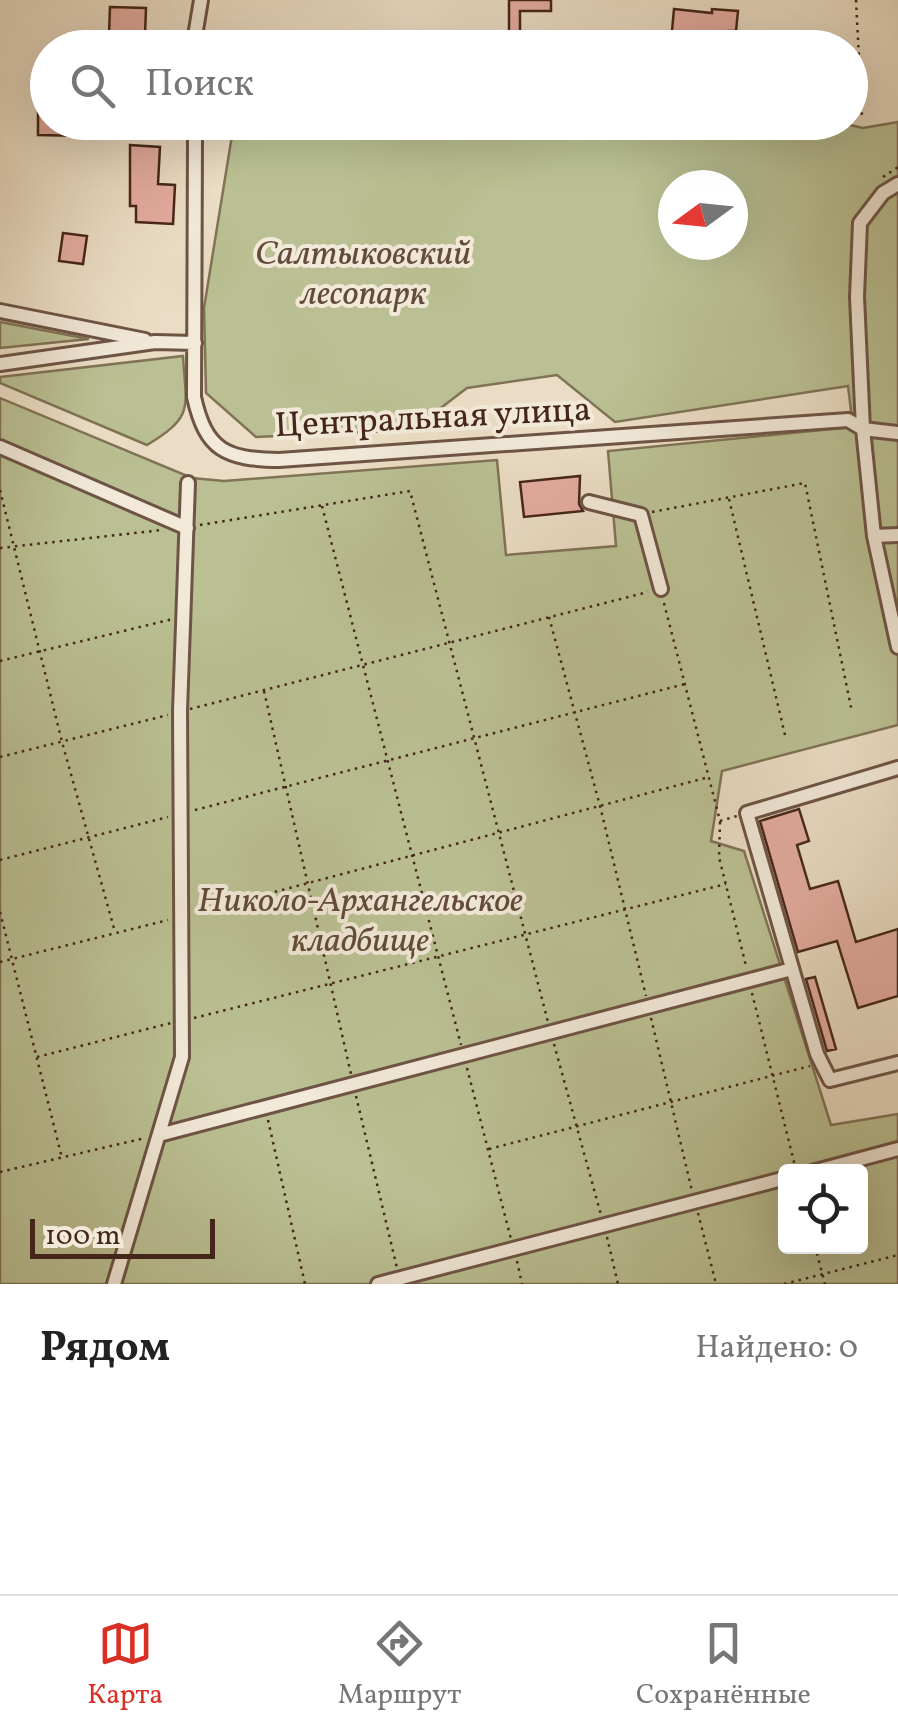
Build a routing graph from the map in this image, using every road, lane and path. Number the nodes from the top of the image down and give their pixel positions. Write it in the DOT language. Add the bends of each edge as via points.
graph roads {
  1 [pos="201,0"];
  2 [pos="856,0"];
  3 [pos="196,30"];
  4 [pos="858,30"];
  5 [pos="196,140"];
  6 [pos="898,184"];
  7 [pos="0,311"];
  8 [pos="155,342"];
  9 [pos="195,343"];
  10 [pos="0,364"];
  11 [pos="863,429"];
  12 [pos="898,433"];
  13 [pos="0,447"];
  14 [pos="188,483"];
  15 [pos="0,490"];
  16 [pos="728,498"];
  17 [pos="589,502"];
  18 [pos="321,503"];
  19 [pos="641,514"];
  20 [pos="187,528"];
  21 [pos="898,535"];
  22 [pos="874,536"];
  23 [pos="14,544"];
  24 [pos="0,548"];
  25 [pos="661,589"];
  26 [pos="184,616"];
  27 [pos="549,617"];
  28 [pos="450,643"];
  29 [pos="898,647"];
  30 [pos="40,652"];
  31 [pos="0,661"];
  32 [pos="363,665"];
  33 [pos="685,684"];
  34 [pos="264,690"];
  35 [pos="180,712"];
  36 [pos="576,712"];
  37 [pos="852,712"];
  38 [pos="785,735"];
  39 [pos="474,738"];
  40 [pos="62,742"];
  41 [pos="0,758"];
  42 [pos="388,760"];
  43 [pos="898,768"];
  44 [pos="709,778"];
  45 [pos="284,787"];
  46 [pos="600,806"];
  47 [pos="181,813"];
  48 [pos="747,814"];
  49 [pos="720,821"];
  50 [pos="498,833"];
  51 [pos="88,837"];
  52 [pos="412,856"];
  53 [pos="0,860"];
  54 [pos="305,884"];
  55 [pos="726,884"];
  56 [pos="625,910"];
  57 [pos="0,912"];
  58 [pos="182,916"];
  59 [pos="115,934"];
  60 [pos="525,934"];
  61 [pos="438,956"];
  62 [pos="12,959"];
  63 [pos="0,962"];
  64 [pos="792,969"];
  65 [pos="749,980"];
  66 [pos="329,984"];
  67 [pos="648,1007"];
  68 [pos="182,1021"];
  69 [pos="551,1032"];
  70 [pos="464,1055"];
  71 [pos="36,1057"];
  72 [pos="821,1062"];
  73 [pos="898,1063"];
  74 [pos="773,1076"];
  75 [pos="353,1084"];
  76 [pos="672,1104"];
  77 [pos="266,1107"];
  78 [pos="576,1128"];
  79 [pos="159,1135"];
  80 [pos="898,1149"];
  81 [pos="488,1150"];
  82 [pos="62,1158"];
  83 [pos="794,1164"];
  84 [pos="842,1164"];
  85 [pos="0,1172"];
  86 [pos="778,1180"];
  87 [pos="695,1202"];
  88 [pos="604,1226"];
  89 [pos="513,1249"];
  90 [pos="818,1254"];
  91 [pos="898,1255"];
  92 [pos="822,1274"];
  93 [pos="400,1278"];
  94 [pos="114,1284"];
  95 [pos="306,1284"];
  96 [pos="378,1284"];
  97 [pos="522,1284"];
  98 [pos="618,1284"];
  99 [pos="716,1284"];
  100 [pos="784,1284"];
  101 [pos="825,1284"];
  1 -- 3 [label="street"];
  2 -- 4 [label="path"];
  5 -- 9 [label="street, Центральная улица"];
  6 -- 11 [label="street" via="860,223 856,297"];
  7 -- 8 [label="street"];
  8 -- 9 [label="street"];
  8 -- 10 [label="street"];
  9 -- 11 [label="street, Центральная улица" via="194,397 207,436 216,447 254,460 848,420"];
  11 -- 12 [label="street, Центральная улица"];
  11 -- 22 [label="street"];
  13 -- 20 [label="street"];
  14 -- 20 [label="street"];
  15 -- 23 [label="path"];
  16 -- 19 [label="path"];
  16 -- 37 [label="path" via="805,483"];
  16 -- 38 [label="path"];
  17 -- 19 [label="street"];
  18 -- 20 [label="path"];
  18 -- 28 [label="path" via="410,490"];
  18 -- 32 [label="path"];
  19 -- 25 [label="street"];
  20 -- 23 [label="path"];
  20 -- 26 [label="street"];
  21 -- 22 [label="street"];
  22 -- 29 [label="street"];
  23 -- 24 [label="path"];
  23 -- 30 [label="path"];
  25 -- 27 [label="path"];
  25 -- 33 [label="path"];
  26 -- 30 [label="path"];
  26 -- 35 [label="street"];
  27 -- 28 [label="path"];
  27 -- 36 [label="path"];
  28 -- 32 [label="path"];
  28 -- 39 [label="path"];
  30 -- 31 [label="path"];
  30 -- 40 [label="path"];
  32 -- 34 [label="path"];
  32 -- 42 [label="path"];
  33 -- 36 [label="path"];
  33 -- 44 [label="path"];
  34 -- 35 [label="path"];
  34 -- 45 [label="path"];
  35 -- 40 [label="path"];
  35 -- 47 [label="street"];
  36 -- 39 [label="path"];
  36 -- 46 [label="path"];
  39 -- 42 [label="path"];
  39 -- 50 [label="path"];
  40 -- 41 [label="path"];
  40 -- 51 [label="path"];
  42 -- 45 [label="path"];
  42 -- 52 [label="path"];
  43 -- 48 [label="street"];
  44 -- 46 [label="path"];
  44 -- 49 [label="path"];
  45 -- 47 [label="path"];
  45 -- 54 [label="path"];
  46 -- 50 [label="path"];
  46 -- 56 [label="path"];
  47 -- 51 [label="path"];
  47 -- 58 [label="street"];
  48 -- 49 [label="path"];
  48 -- 64 [label="street"];
  49 -- 55 [label="path"];
  50 -- 52 [label="path"];
  50 -- 60 [label="path"];
  51 -- 53 [label="path"];
  51 -- 59 [label="path"];
  52 -- 54 [label="path"];
  52 -- 61 [label="path"];
  54 -- 58 [label="path"];
  54 -- 66 [label="path"];
  55 -- 56 [label="path"];
  55 -- 65 [label="path"];
  56 -- 60 [label="path"];
  56 -- 67 [label="path"];
  57 -- 62 [label="path"];
  58 -- 59 [label="path"];
  58 -- 68 [label="street"];
  59 -- 62 [label="path"];
  60 -- 61 [label="path"];
  60 -- 69 [label="path"];
  61 -- 66 [label="path"];
  61 -- 70 [label="path"];
  62 -- 63 [label="path"];
  62 -- 71 [label="path"];
  64 -- 65 [label="street"];
  64 -- 72 [label="street"];
  65 -- 67 [label="street"];
  65 -- 74 [label="path"];
  66 -- 68 [label="path"];
  66 -- 75 [label="path"];
  67 -- 69 [label="street"];
  67 -- 76 [label="path"];
  68 -- 71 [label="path"];
  68 -- 79 [label="street" via="182,1057"];
  69 -- 70 [label="street"];
  69 -- 78 [label="path"];
  70 -- 75 [label="street"];
  70 -- 81 [label="path"];
  71 -- 82 [label="path"];
  72 -- 73 [label="street" via="830,1080"];
  72 -- 74 [label="path"];
  74 -- 76 [label="path"];
  74 -- 83 [label="path"];
  75 -- 77 [label="street"];
  75 -- 93 [label="path"];
  76 -- 78 [label="path"];
  76 -- 87 [label="path"];
  77 -- 79 [label="street"];
  77 -- 95 [label="path"];
  78 -- 81 [label="path"];
  78 -- 88 [label="path"];
  79 -- 82 [label="path"];
  79 -- 94 [label="street"];
  80 -- 84 [label="street"];
  81 -- 89 [label="path"];
  82 -- 85 [label="path"];
  86 -- 87 [label="street"];
  87 -- 88 [label="street"];
  87 -- 99 [label="path"];
  88 -- 89 [label="street"];
  88 -- 98 [label="path"];
  89 -- 93 [label="street"];
  89 -- 97 [label="path"];
  90 -- 92 [label="path"];
  91 -- 92 [label="path"];
  92 -- 100 [label="path"];
  92 -- 101 [label="path"];
  93 -- 96 [label="street"];
}
